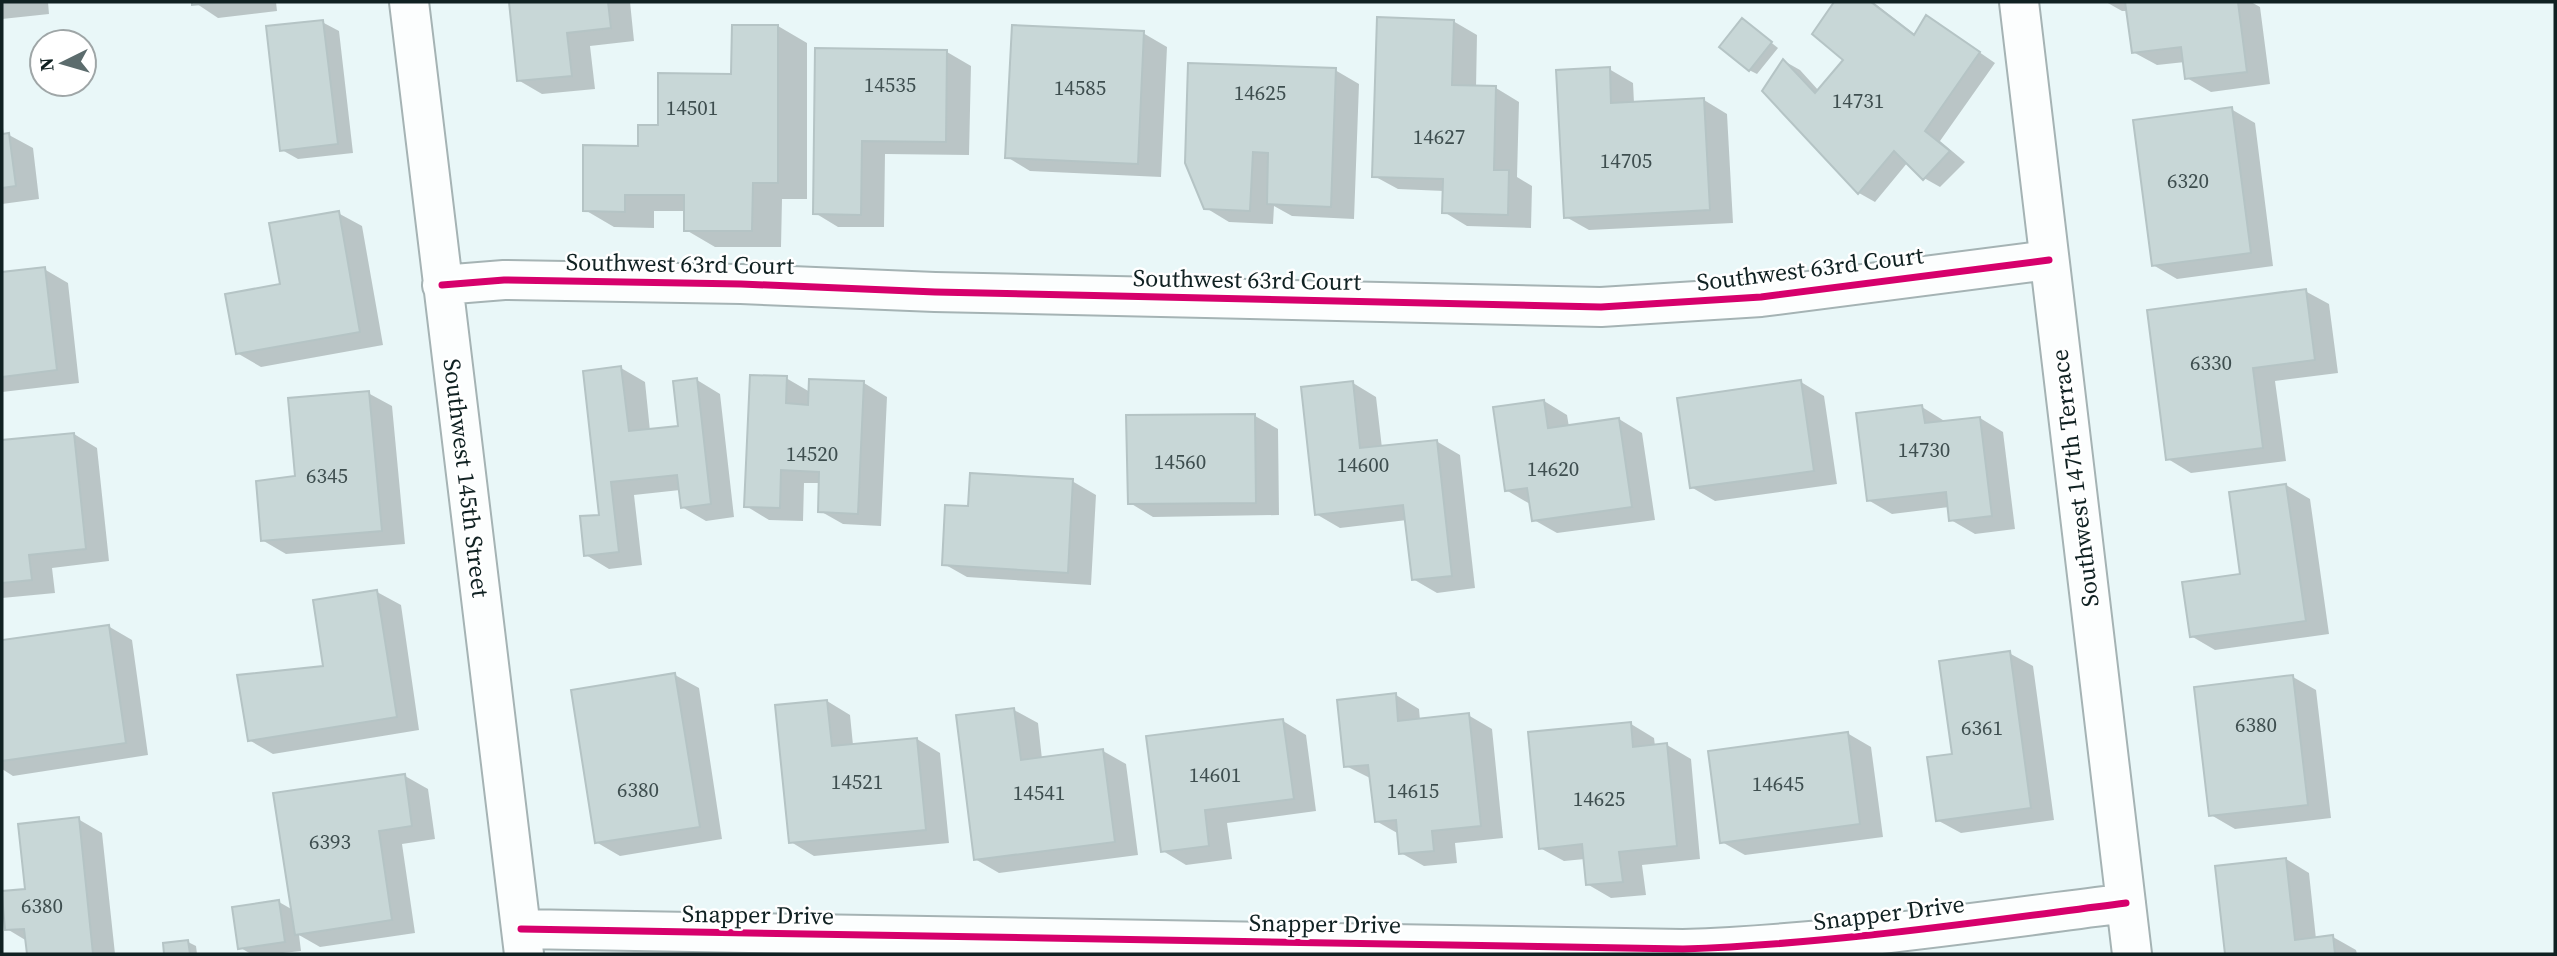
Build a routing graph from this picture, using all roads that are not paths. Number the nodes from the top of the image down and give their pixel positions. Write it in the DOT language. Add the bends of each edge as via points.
graph roads {
  1 [pos="409,2"];
  2 [pos="2019,2"];
  3 [pos="2049,260"];
  4 [pos="442,285"];
  5 [pos="2126,903"];
  6 [pos="523,942"];
  7 [pos="2132,954"];
  1 -- 4 [label="street, Southwest 145th Street"];
  2 -- 3 [label="street, Southwest 147th Terrace"];
  3 -- 4 [label="street, Southwest 63rd Court" via="1761,297 1601,307 727,283 504,280"];
  3 -- 5 [label="street, Southwest 147th Terrace"];
  4 -- 6 [label="street, Southwest 145th Street"];
  5 -- 6 [label="street, Snapper Drive" via="1854,937 1683,949"];
  5 -- 7 [label="street, Southwest 147th Terrace"];
}
